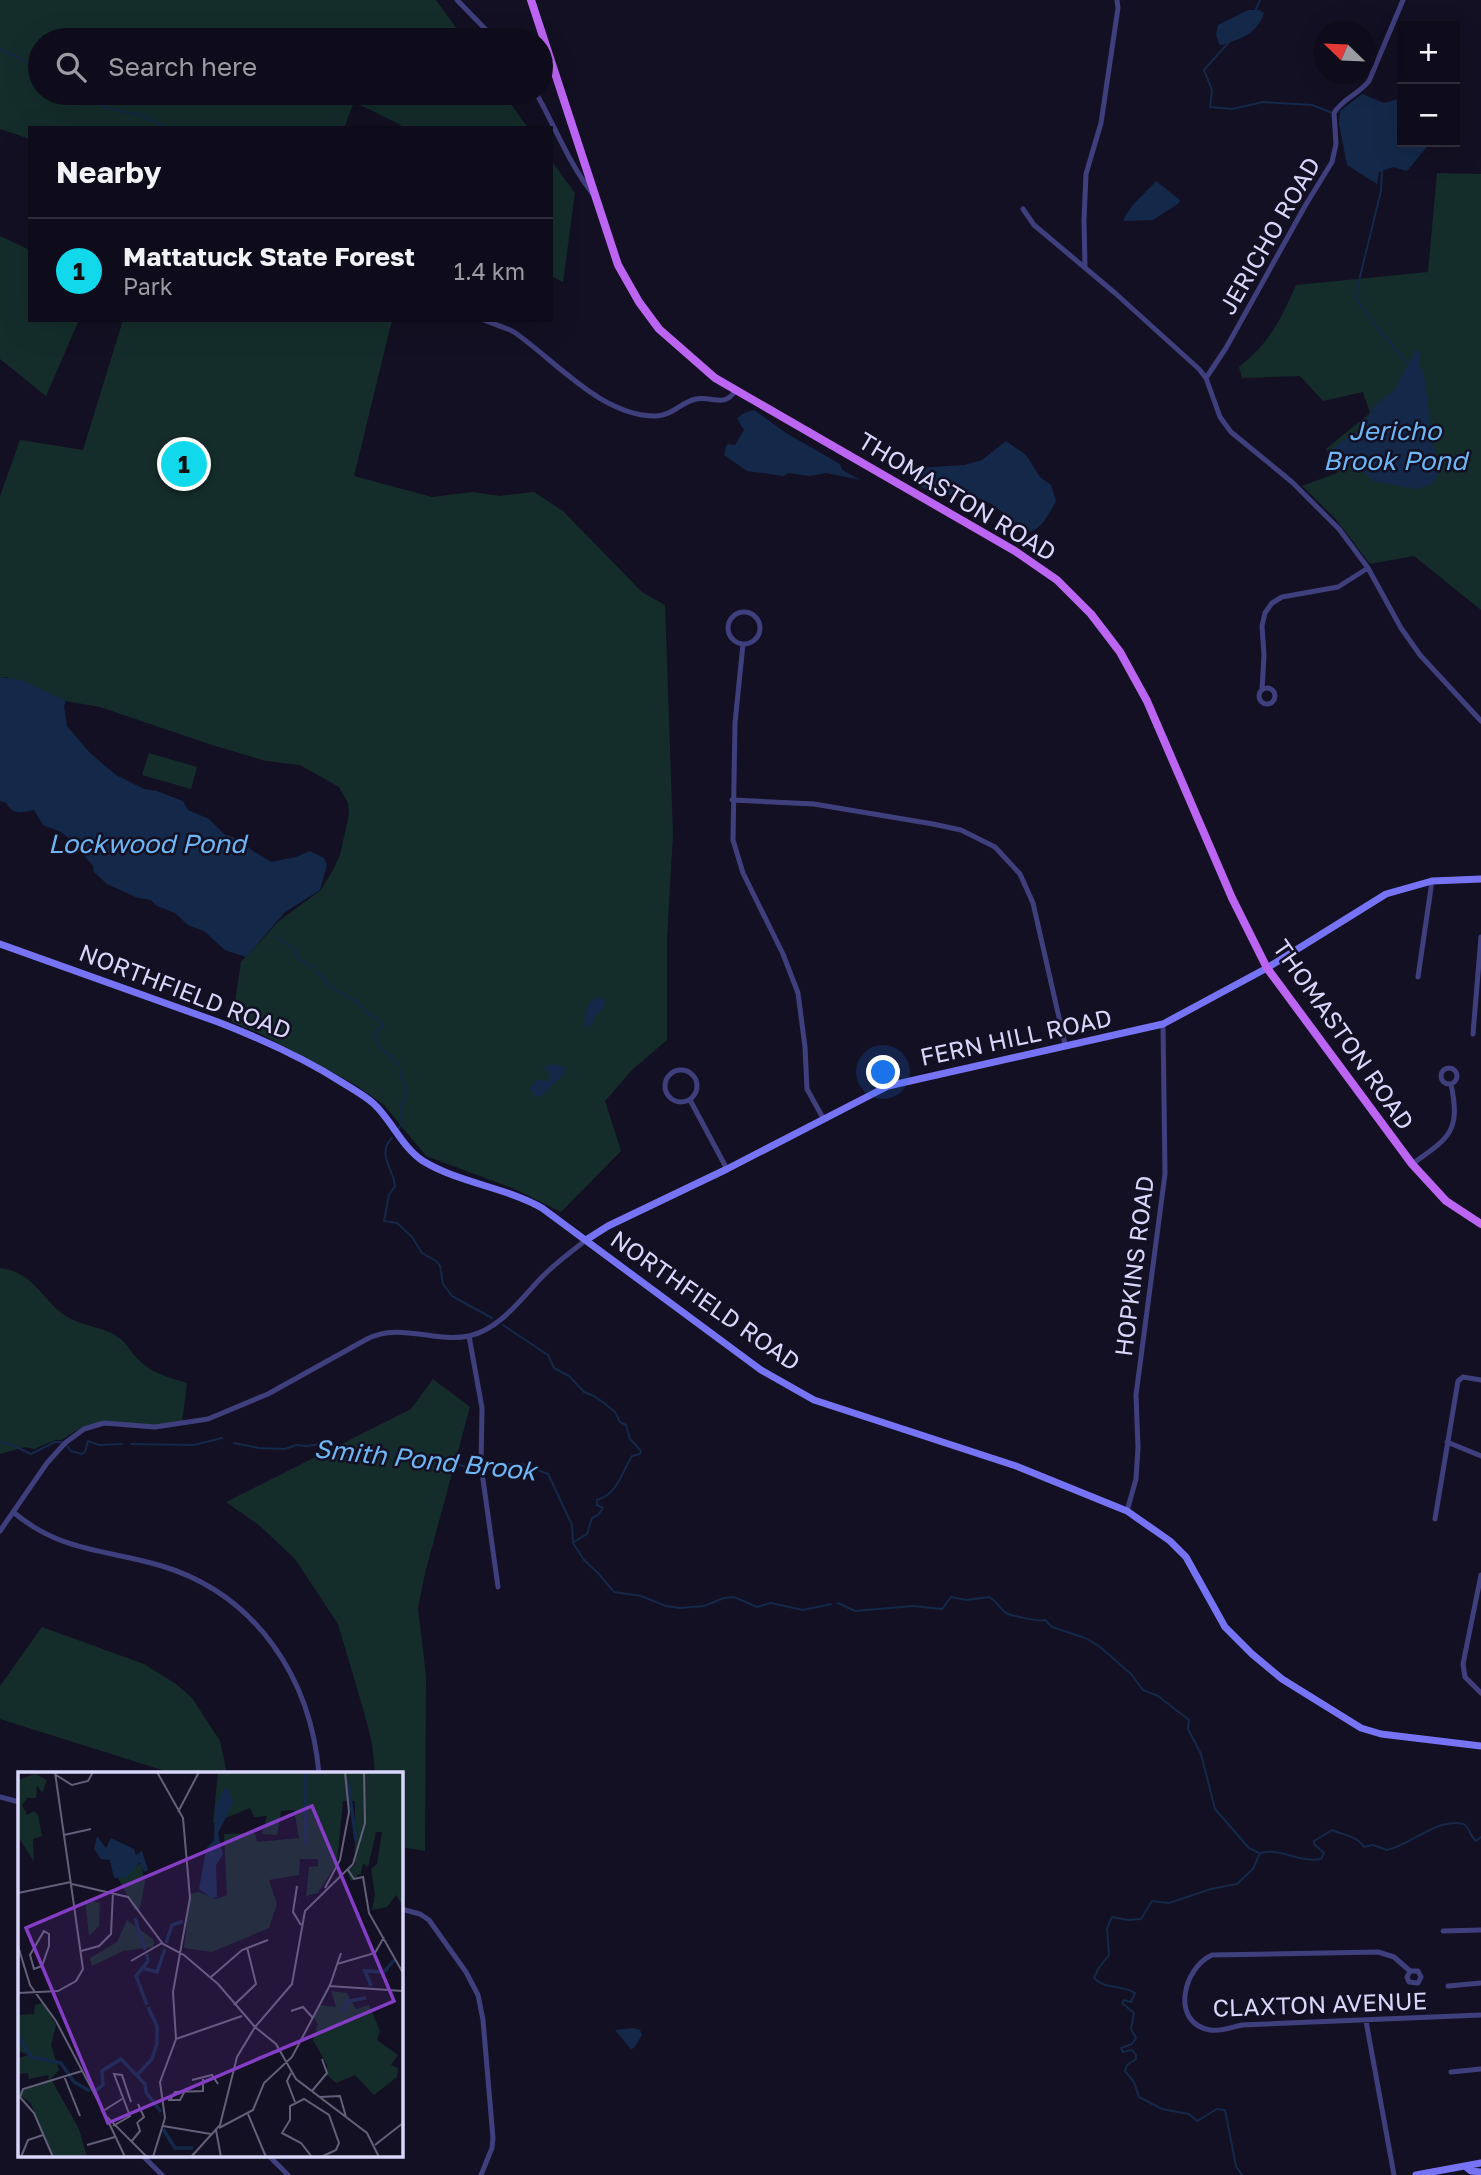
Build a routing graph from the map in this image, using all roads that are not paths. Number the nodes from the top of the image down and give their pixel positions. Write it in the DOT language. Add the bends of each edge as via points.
graph roads {
  1 [pos="457,0"];
  2 [pos="531,0"];
  3 [pos="1118,0"];
  4 [pos="1403,0"];
  5 [pos="484,28"];
  6 [pos="540,28"];
  7 [pos="553,67"];
  8 [pos="543,105"];
  9 [pos="596,199"];
  10 [pos="1023,209"];
  11 [pos="1085,267"];
  12 [pos="489,322"];
  13 [pos="1206,378"];
  14 [pos="735,391"];
  15 [pos="1368,568"];
  16 [pos="743,644"];
  17 [pos="1262,690"];
  18 [pos="1481,721"];
  19 [pos="732,800"];
  20 [pos="1481,879"];
  21 [pos="1432,881"];
  22 [pos="1481,937"];
  23 [pos="0,944"];
  24 [pos="1267,968"];
  25 [pos="1418,977"];
  26 [pos="1163,1024"];
  27 [pos="1473,1034"];
  28 [pos="1065,1044"];
  29 [pos="1451,1084"];
  30 [pos="690,1100"];
  31 [pos="822,1118"];
  32 [pos="1412,1164"];
  33 [pos="727,1169"];
  34 [pos="1481,1224"];
  35 [pos="586,1240"];
  36 [pos="468,1336"];
  37 [pos="1481,1380"];
  38 [pos="1447,1442"];
  39 [pos="1481,1456"];
  40 [pos="1127,1511"];
  41 [pos="13,1512"];
  42 [pos="1435,1519"];
  43 [pos="0,1531"];
  44 [pos="1480,1579"];
  45 [pos="499,1587"];
  46 [pos="1481,1693"];
  47 [pos="1481,1746"];
  48 [pos="319,1772"];
  49 [pos="0,1797"];
  50 [pos="18,1802"];
  51 [pos="402,1909"];
  52 [pos="1443,1930"];
  53 [pos="1481,1930"];
  54 [pos="1410,1971"];
  55 [pos="1481,1983"];
  56 [pos="1448,1986"];
  57 [pos="1481,2015"];
  58 [pos="1366,2021"];
  59 [pos="1481,2069"];
  60 [pos="1451,2072"];
  61 [pos="145,2158"];
  62 [pos="271,2158"];
  63 [pos="1481,2163"];
  64 [pos="1466,2167"];
  65 [pos="1481,2172"];
  66 [pos="162,2175"];
  67 [pos="288,2175"];
  68 [pos="481,2175"];
  69 [pos="1394,2175"];
  70 [pos="1416,2175"];
  1 -- 5 [label="street"];
  2 -- 6 [label="main road, THOMASTON ROAD"];
  3 -- 11 [label="street" via="1101,123 1086,174"];
  4 -- 13 [label="street, JERICHO ROAD" via="1368,81 1334,113 1332,162"];
  7 -- 9 [label="main road, THOMASTON ROAD"];
  8 -- 9 [label="street" via="571,164"];
  9 -- 14 [label="main road, THOMASTON ROAD" via="618,265 659,329 690,359"];
  10 -- 11 [label="street" via="1034,225"];
  11 -- 13 [label="street"];
  12 -- 14 [label="street" via="513,331 594,397 631,411 656,416 673,413 697,399 720,402"];
  13 -- 15 [label="street" via="1220,417 1231,432 1312,499"];
  14 -- 24 [label="main road, THOMASTON ROAD" via="1016,551 1057,580 1091,614 1121,652 1147,701"];
  15 -- 17 [label="street" via="1338,587 1272,603 1262,626"];
  15 -- 18 [label="street" via="1420,655"];
  16 -- 16 [label="street" via="733,639 728,625 735,614 746,611 755,615 761,629 756,639"];
  16 -- 19 [label="street"];
  19 -- 28 [label="street" via="814,804 933,824 961,830 995,847 1020,874 1032,903"];
  19 -- 31 [label="street" via="736,855 798,993 807,1089"];
  20 -- 21 [label="street, FERN HILL ROAD"];
  21 -- 24 [label="street, FERN HILL ROAD" via="1386,894"];
  21 -- 25 [label="street"];
  22 -- 27 [label="street"];
  23 -- 35 [label="street, NORTHFIELD ROAD" via="230,1027 296,1056 372,1102 423,1160 534,1203"];
  24 -- 26 [label="street, FERN HILL ROAD"];
  24 -- 32 [label="main road, THOMASTON ROAD"];
  26 -- 28 [label="street, FERN HILL ROAD"];
  26 -- 40 [label="street, HOPKINS ROAD" via="1164,1174 1136,1395 1136,1479"];
  28 -- 31 [label="street, FERN HILL ROAD" via="888,1086"];
  29 -- 32 [label="street" via="1456,1114 1450,1132"];
  30 -- 30 [label="street" via="697,1089 695,1077 685,1070 673,1072 666,1082 668,1095 678,1102"];
  30 -- 33 [label="street"];
  31 -- 33 [label="street, FERN HILL ROAD"];
  32 -- 34 [label="main road, THOMASTON ROAD" via="1446,1201"];
  33 -- 35 [label="street, FERN HILL ROAD"];
  35 -- 36 [label="street" via="498,1323"];
  35 -- 40 [label="street, NORTHFIELD ROAD" via="761,1370 814,1400 1024,1469"];
  36 -- 41 [label="street" via="386,1332 249,1404 208,1419 155,1427 90,1426 57,1452"];
  36 -- 45 [label="street" via="482,1408 482,1471"];
  37 -- 38 [label="street" via="1463,1377 1458,1381"];
  38 -- 39 [label="street"];
  38 -- 42 [label="street"];
  40 -- 47 [label="street, NORTHFIELD ROAD" via="1186,1557 1225,1627 1282,1679 1361,1728"];
  41 -- 43 [label="street"];
  41 -- 48 [label="street" via="65,1544 184,1574 237,1607 274,1645 296,1683 314,1735"];
  44 -- 46 [label="street" via="1464,1670"];
  49 -- 50 [label="street"];
  51 -- 68 [label="street" via="429,1920 478,1995 494,2138"];
  52 -- 53 [label="street"];
  54 -- 58 [label="street, CLAXTON AVENUE" via="1394,1956 1378,1952 1221,1954 1198,1964 1186,1988 1187,2012 1208,2030"];
  55 -- 56 [label="street"];
  57 -- 58 [label="street, CLAXTON AVENUE"];
  58 -- 69 [label="street"];
  59 -- 60 [label="street"];
  61 -- 66 [label="street"];
  62 -- 67 [label="street"];
  63 -- 64 [label="street"];
  64 -- 65 [label="street"];
  64 -- 70 [label="street"];
}
